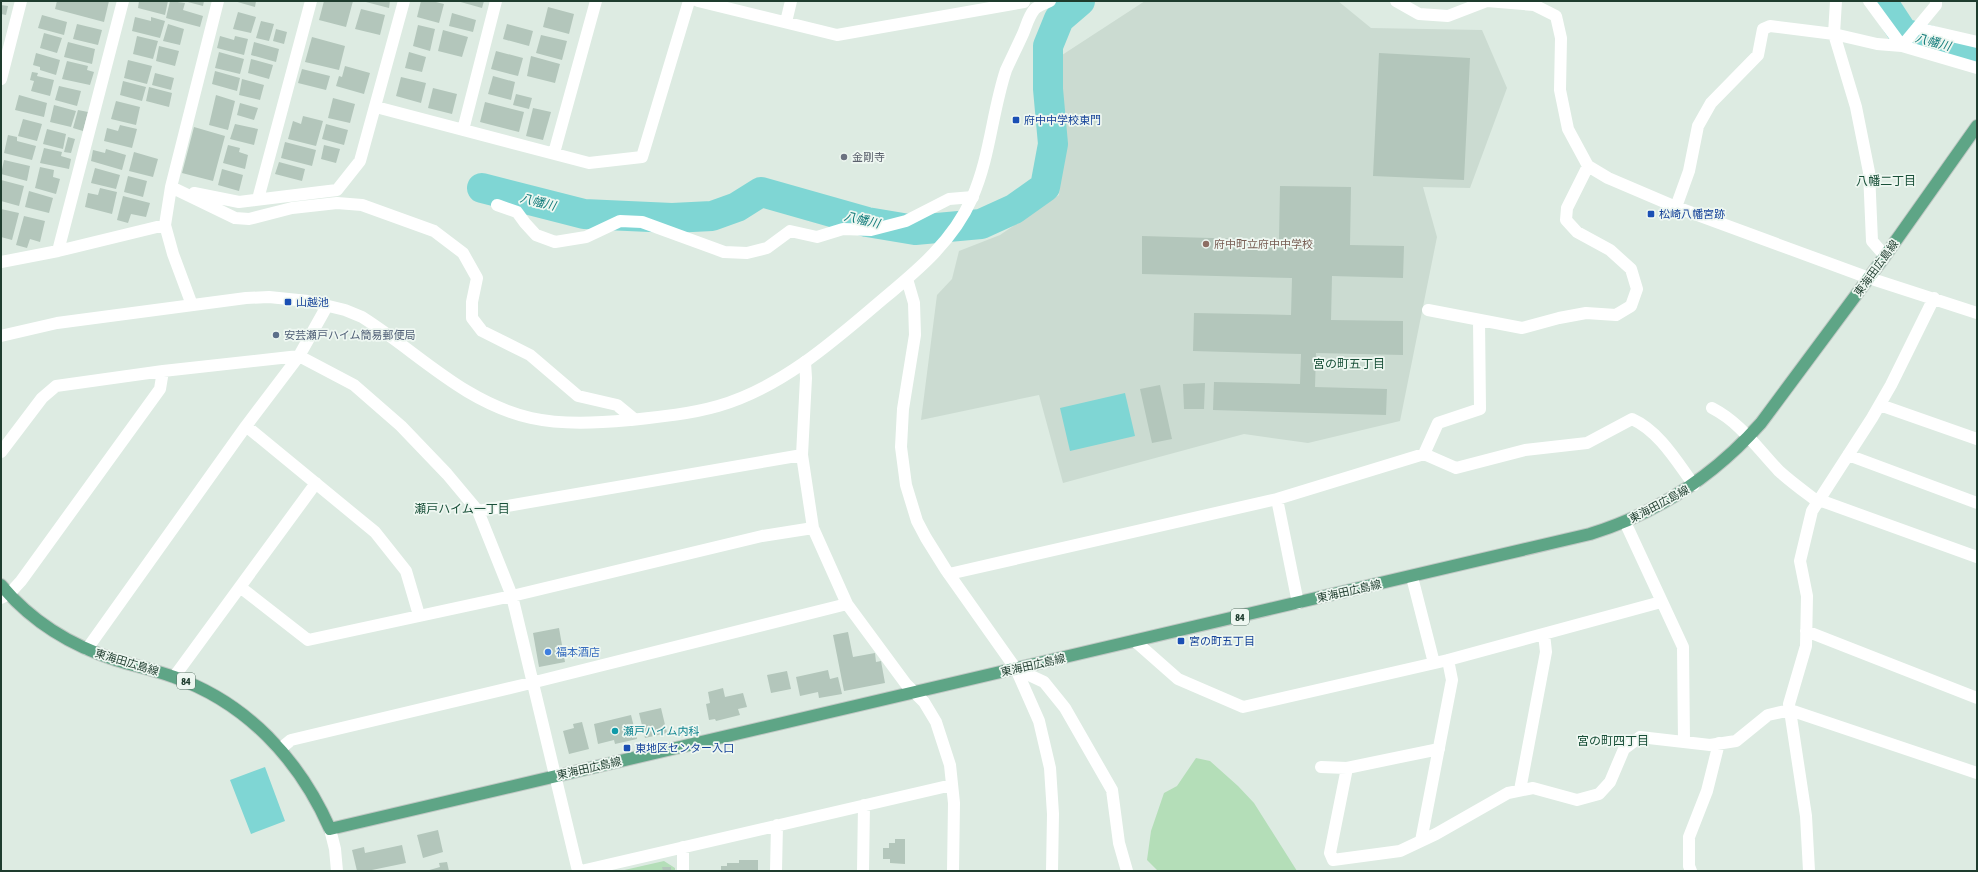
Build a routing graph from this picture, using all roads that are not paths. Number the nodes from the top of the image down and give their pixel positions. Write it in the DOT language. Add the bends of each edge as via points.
graph roads {
  1 [pos="22,1"];
  2 [pos="124,1"];
  3 [pos="218,1"];
  4 [pos="311,1"];
  5 [pos="404,1"];
  6 [pos="496,1"];
  7 [pos="596,1"];
  8 [pos="689,1"];
  9 [pos="698,1"];
  10 [pos="791,1"];
  11 [pos="1050,1"];
  12 [pos="1396,1"];
  13 [pos="1836,1"];
  14 [pos="1870,1"];
  15 [pos="1936,1"];
  16 [pos="1028,4"];
  17 [pos="786,22"];
  18 [pos="1917,28"];
  19 [pos="1834,34"];
  20 [pos="1977,42"];
  21 [pos="1902,46"];
  22 [pos="1977,68"];
  23 [pos="1,79"];
  24 [pos="376,106"];
  25 [pos="1977,126"];
  26 [pos="463,130"];
  27 [pos="554,153"];
  28 [pos="1588,166"];
  29 [pos="171,187"];
  30 [pos="973,197"];
  31 [pos="258,199"];
  32 [pos="497,205"];
  33 [pos="1676,207"];
  34 [pos="165,224"];
  35 [pos="58,251"];
  36 [pos="1885,256"];
  37 [pos="1,262"];
  38 [pos="1869,278"];
  39 [pos="907,279"];
  40 [pos="1934,298"];
  41 [pos="192,305"];
  42 [pos="327,306"];
  43 [pos="1428,310"];
  44 [pos="1977,313"];
  45 [pos="1479,320"];
  46 [pos="1,336"];
  47 [pos="299,356"];
  48 [pos="805,362"];
  49 [pos="163,371"];
  50 [pos="1880,404"];
  51 [pos="1712,408"];
  52 [pos="634,420"];
  53 [pos="246,426"];
  54 [pos="1750,436"];
  55 [pos="1977,439"];
  56 [pos="1,452"];
  57 [pos="1424,454"];
  58 [pos="802,455"];
  59 [pos="1848,456"];
  60 [pos="316,483"];
  61 [pos="1694,485"];
  62 [pos="1277,499"];
  63 [pos="1819,501"];
  64 [pos="1977,503"];
  65 [pos="478,511"];
  66 [pos="1625,522"];
  67 [pos="812,528"];
  68 [pos="1977,557"];
  69 [pos="949,574"];
  70 [pos="1412,577"];
  71 [pos="1,585"];
  72 [pos="240,587"];
  73 [pos="5,596"];
  74 [pos="512,596"];
  75 [pos="1661,602"];
  76 [pos="1298,603"];
  77 [pos="847,604"];
  78 [pos="419,616"];
  79 [pos="1806,632"];
  80 [pos="1544,634"];
  81 [pos="1136,642"];
  82 [pos="87,649"];
  83 [pos="1448,660"];
  84 [pos="1434,663"];
  85 [pos="1016,669"];
  86 [pos="174,677"];
  87 [pos="531,683"];
  88 [pos="914,693"];
  89 [pos="1977,698"];
  90 [pos="1790,710"];
  91 [pos="1684,742"];
  92 [pos="1719,743"];
  93 [pos="280,749"];
  94 [pos="1439,749"];
  95 [pos="1321,767"];
  96 [pos="1347,768"];
  97 [pos="1977,773"];
  98 [pos="556,776"];
  99 [pos="952,786"];
  100 [pos="1520,790"];
  101 [pos="864,805"];
  102 [pos="777,825"];
  103 [pos="330,829"];
  104 [pos="1421,841"];
  105 [pos="683,847"];
  106 [pos="337,871"];
  107 [pos="578,871"];
  108 [pos="581,871"];
  109 [pos="683,871"];
  110 [pos="776,871"];
  111 [pos="863,871"];
  112 [pos="953,871"];
  113 [pos="1052,871"];
  114 [pos="1127,871"];
  115 [pos="1691,871"];
  116 [pos="1809,871"];
  1 -- 23 [label="street"];
  2 -- 35 [label="street"];
  3 -- 29 [label="street"];
  4 -- 31 [label="street"];
  5 -- 24 [label="street"];
  6 -- 26 [label="street"];
  7 -- 27 [label="street"];
  8 -- 27 [label="street" via="642,157 589,163"];
  9 -- 17 [label="street"];
  10 -- 17 [label="street"];
  11 -- 16 [label="street"];
  12 -- 28 [label="street" via="1419,14 1448,16 1487,2 1534,5 1556,16 1561,38 1560,90 1568,129"];
  13 -- 19 [label="street"];
  14 -- 21 [label="street"];
  15 -- 18 [label="street" via="1936,5"];
  16 -- 17 [label="street" via="837,35"];
  16 -- 30 [label="street" via="1006,71"];
  18 -- 20 [label="street"];
  18 -- 21 [label="street"];
  19 -- 21 [label="street" via="1877,44"];
  19 -- 33 [label="street" via="1770,26 1763,29 1758,55 1711,103 1698,126 1689,171"];
  19 -- 36 [label="street" via="1856,107 1869,172 1872,241"];
  21 -- 22 [label="street"];
  24 -- 26 [label="street"];
  24 -- 31 [label="street" via="360,161 337,190"];
  25 -- 36 [label="main road, 東海田広島線 / 84"];
  26 -- 27 [label="street"];
  28 -- 33 [label="street" via="1608,178"];
  28 -- 45 [label="street" via="1567,208 1566,220 1577,232 1610,250 1631,269 1637,289 1631,306 1616,315 1586,313 1522,328"];
  29 -- 31 [label="street" via="239,202"];
  29 -- 34 [label="street"];
  29 -- 52 [label="street" via="234,218 249,219 292,208 337,203 362,204 434,231 463,253 477,278 472,318 482,331 530,356 578,396 617,404"];
  30 -- 32 [label="street" via="949,199 906,221 871,230 843,229 817,237 790,231 767,248 747,253 724,252 642,222 620,221 586,237 555,242 536,235 517,212"];
  30 -- 39 [label="street" via="950,236 930,259"];
  33 -- 38 [label="street"];
  34 -- 35 [label="street"];
  34 -- 41 [label="street"];
  35 -- 37 [label="street"];
  36 -- 38 [label="main road, 東海田広島線 / 84"];
  38 -- 40 [label="street"];
  38 -- 54 [label="main road, 東海田広島線 / 84" via="1776,405"];
  39 -- 48 [label="street"];
  39 -- 69 [label="street" via="914,303 916,335 908,372 902,440 906,485 917,521"];
  40 -- 44 [label="street"];
  40 -- 50 [label="street"];
  41 -- 42 [label="street" via="269,297"];
  41 -- 46 [label="street" via="58,323"];
  42 -- 47 [label="street"];
  42 -- 52 [label="street" via="362,317 454,384 478,399 505,410 532,418 561,422"];
  43 -- 45 [label="street"];
  45 -- 57 [label="street" via="1480,409 1438,423"];
  47 -- 49 [label="street"];
  47 -- 53 [label="street"];
  47 -- 65 [label="street" via="354,385 400,426 447,474"];
  48 -- 52 [label="street" via="768,385 718,406"];
  48 -- 58 [label="street"];
  49 -- 56 [label="street" via="56,386 42,398"];
  49 -- 73 [label="street" via="160,389"];
  50 -- 55 [label="street"];
  50 -- 59 [label="street"];
  51 -- 54 [label="street" via="1724,414"];
  53 -- 60 [label="street"];
  53 -- 82 [label="street"];
  54 -- 61 [label="main road, 東海田広島線 / 84"];
  54 -- 63 [label="street" via="1780,472"];
  57 -- 61 [label="street" via="1456,468 1525,450 1587,443 1632,419 1643,424 1667,449"];
  57 -- 62 [label="street"];
  58 -- 65 [label="street"];
  58 -- 67 [label="street"];
  59 -- 63 [label="street"];
  59 -- 64 [label="street"];
  60 -- 72 [label="street"];
  60 -- 78 [label="street" via="375,532 406,571"];
  61 -- 66 [label="main road, 東海田広島線 / 84" via="1654,509"];
  62 -- 69 [label="street"];
  62 -- 76 [label="street"];
  63 -- 68 [label="street"];
  63 -- 79 [label="street" via="1812,511 1800,561 1807,596"];
  65 -- 74 [label="street"];
  66 -- 70 [label="main road, 東海田広島線 / 84" via="1568,540"];
  66 -- 75 [label="street"];
  67 -- 74 [label="street" via="762,536"];
  67 -- 77 [label="street"];
  69 -- 85 [label="street"];
  70 -- 76 [label="main road, 東海田広島線 / 84"];
  70 -- 84 [label="street"];
  71 -- 73 [label="main road, 東海田広島線 / 84"];
  72 -- 78 [label="street" via="308,640"];
  72 -- 86 [label="street"];
  73 -- 82 [label="main road, 東海田広島線 / 84" via="47,627"];
  74 -- 78 [label="street"];
  74 -- 87 [label="street"];
  75 -- 80 [label="street"];
  75 -- 91 [label="street" via="1683,647"];
  76 -- 81 [label="main road, 東海田広島線 / 84"];
  77 -- 87 [label="street"];
  77 -- 88 [label="street"];
  79 -- 89 [label="street"];
  79 -- 90 [label="street" via="1806,646 1789,704"];
  80 -- 83 [label="street"];
  80 -- 100 [label="street" via="1546,652"];
  81 -- 84 [label="street" via="1178,679 1243,707"];
  81 -- 85 [label="main road, 東海田広島線 / 84"];
  82 -- 86 [label="main road, 東海田広島線 / 84"];
  83 -- 84 [label="street"];
  83 -- 94 [label="street" via="1452,680"];
  85 -- 88 [label="main road, 東海田広島線 / 84"];
  85 -- 113 [label="street" via="1039,721 1050,768 1053,814"];
  85 -- 114 [label="street" via="1044,682 1065,708 1112,790 1119,843"];
  86 -- 93 [label="main road, 東海田広島線 / 84" via="200,687 224,701 247,717"];
  87 -- 93 [label="street" via="291,740"];
  87 -- 98 [label="street"];
  88 -- 98 [label="main road, 東海田広島線 / 84"];
  88 -- 99 [label="street" via="924,702 936,722 950,766"];
  90 -- 92 [label="street" via="1768,715 1736,741"];
  90 -- 97 [label="street"];
  90 -- 116 [label="street" via="1806,816"];
  91 -- 92 [label="street" via="1710,745"];
  91 -- 100 [label="street" via="1640,737 1624,749 1610,782 1600,794 1577,800 1533,788"];
  92 -- 115 [label="street" via="1706,791 1689,837"];
  93 -- 103 [label="main road, 東海田広島線 / 84" via="304,779"];
  94 -- 96 [label="street"];
  94 -- 104 [label="street"];
  95 -- 96 [label="street"];
  96 -- 104 [label="street" via="1330,853 1333,860 1400,851"];
  98 -- 103 [label="main road, 東海田広島線 / 84"];
  98 -- 107 [label="street"];
  99 -- 101 [label="street"];
  99 -- 112 [label="street"];
  100 -- 104 [label="street" via="1508,793"];
  101 -- 102 [label="street"];
  101 -- 111 [label="street"];
  102 -- 105 [label="street"];
  102 -- 110 [label="street"];
  103 -- 106 [label="street"];
  105 -- 108 [label="street"];
  105 -- 109 [label="street"];
}
